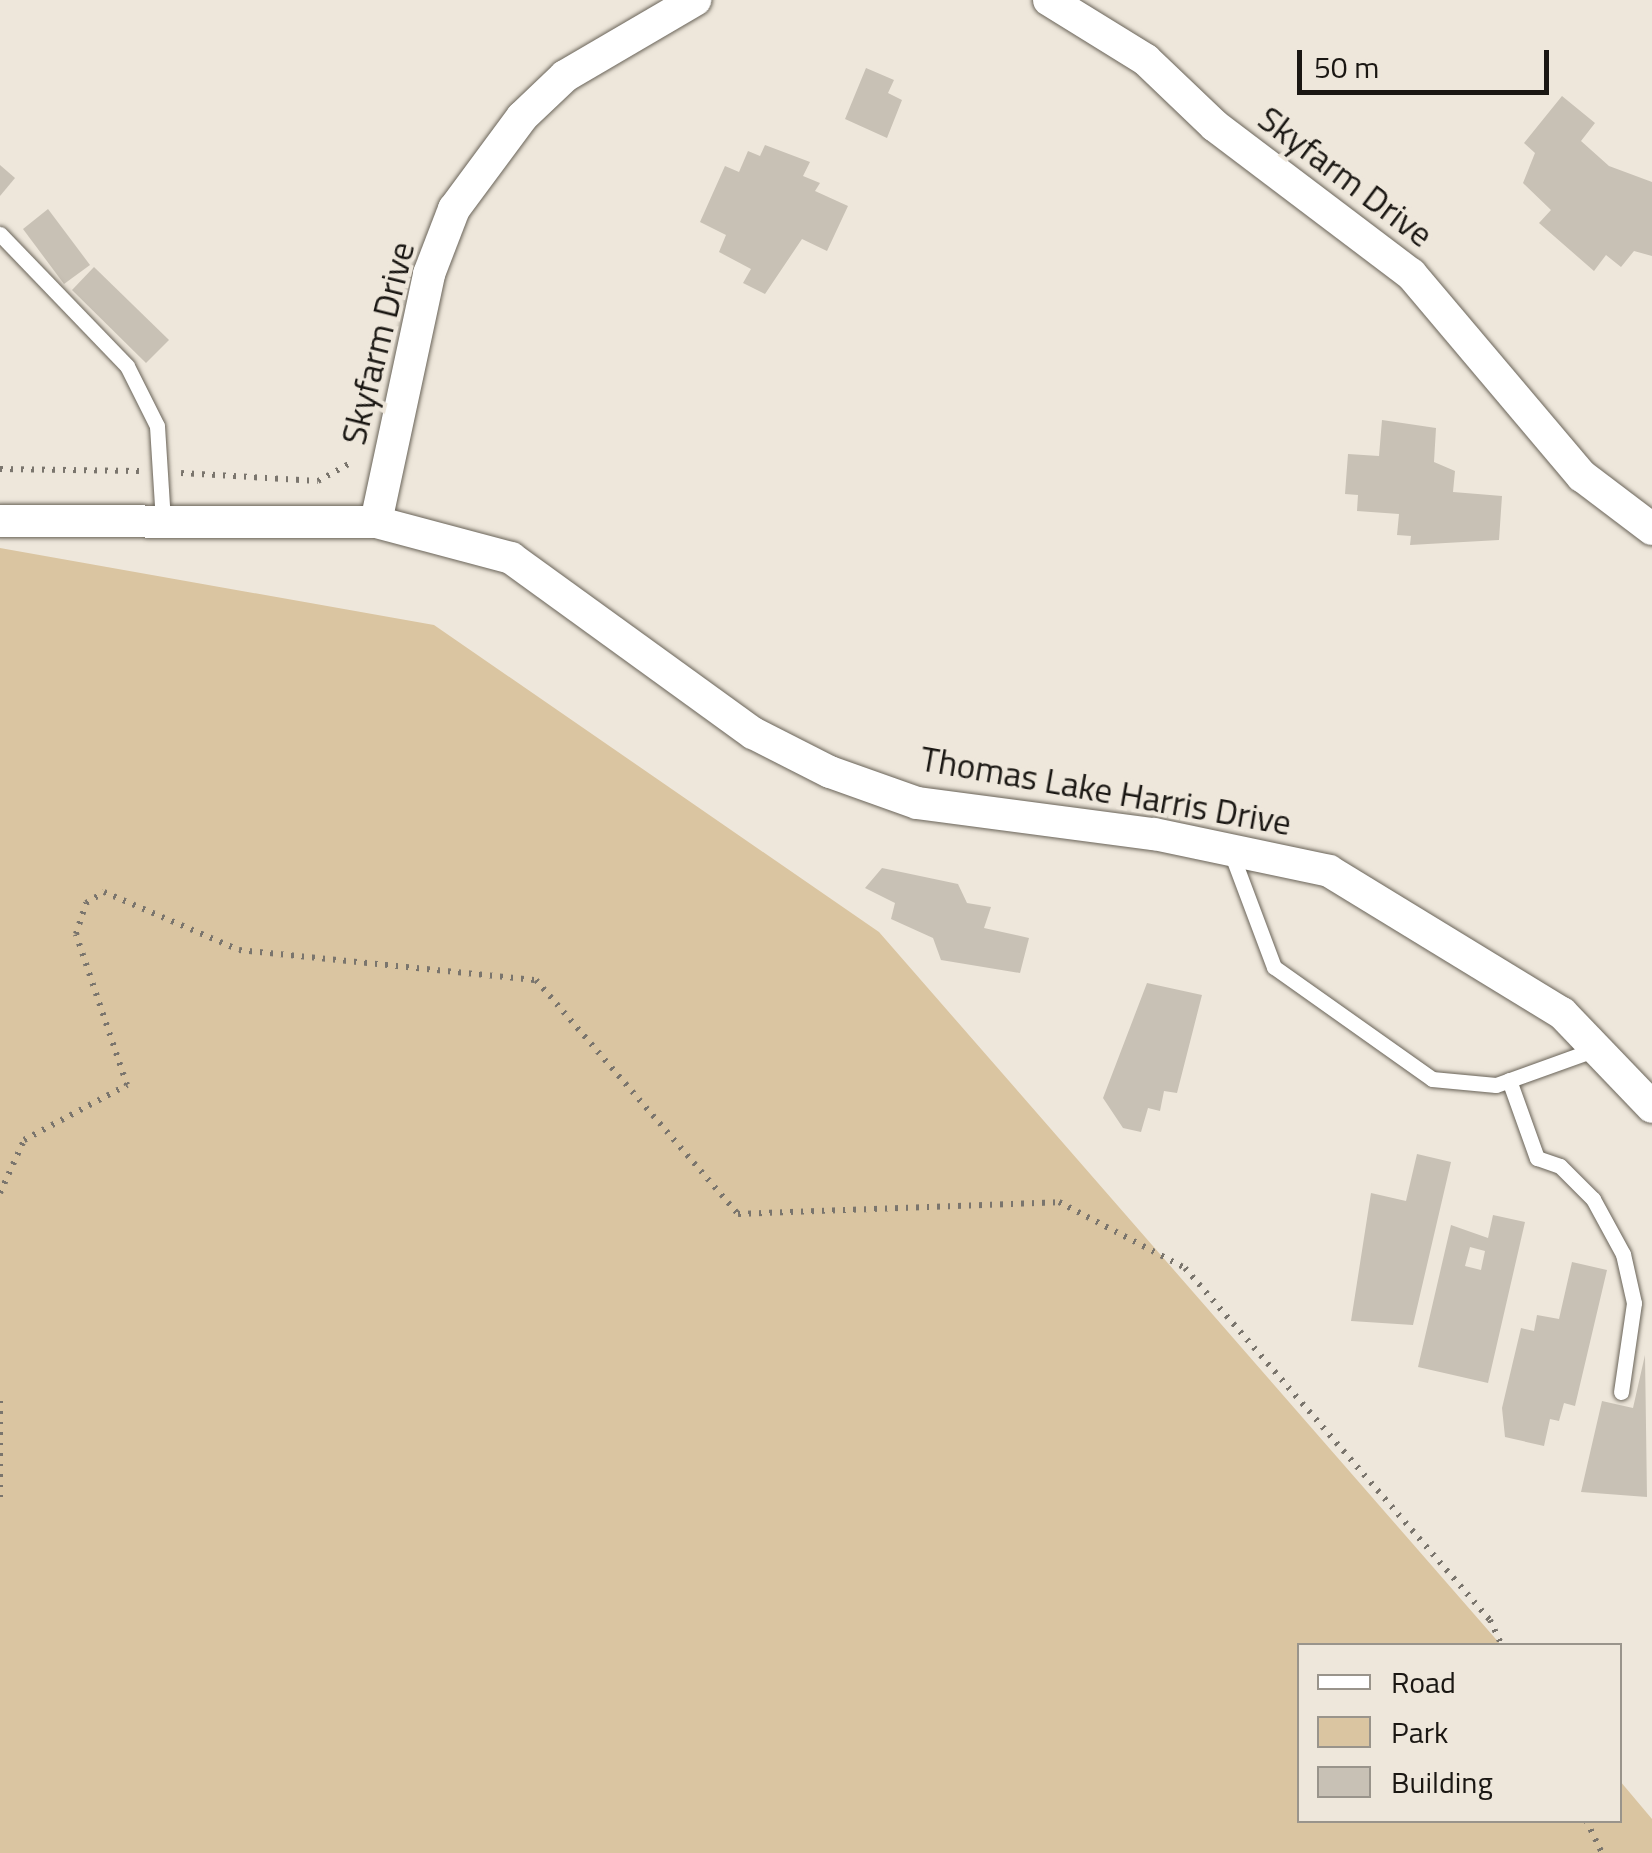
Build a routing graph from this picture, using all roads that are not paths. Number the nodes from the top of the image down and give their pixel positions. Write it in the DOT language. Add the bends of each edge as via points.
graph roads {
  1 [pos="694,0"];
  2 [pos="1049,0"];
  3 [pos="0,234"];
  4 [pos="0,521"];
  5 [pos="163,522"];
  6 [pos="376,522"];
  7 [pos="1652,528"];
  8 [pos="1229,847"];
  9 [pos="1596,1048"];
  10 [pos="1509,1080"];
  11 [pos="1652,1107"];
  12 [pos="1621,1392"];
  1 -- 6 [label="street, Skyfarm Drive" via="565,76 522,117 454,210 429,274"];
  2 -- 7 [label="street, Skyfarm Drive" via="1146,60 1215,126 1411,274 1582,476"];
  3 -- 5 [label="lane" via="127,366 157,426"];
  4 -- 5 [label="street, Thomas Lake Harris Drive"];
  5 -- 6 [label="street, Thomas Lake Harris Drive"];
  6 -- 8 [label="street, Thomas Lake Harris Drive" via="511,558 753,733 830,772 917,803"];
  8 -- 9 [label="street, Thomas Lake Harris Drive" via="1329,871 1562,1013"];
  8 -- 10 [label="lane" via="1274,967 1432,1079"];
  9 -- 10 [label="lane"];
  9 -- 11 [label="street, Thomas Lake Harris Drive"];
  10 -- 12 [label="lane" via="1537,1158 1560,1166 1593,1199 1623,1254 1634,1303"];
}
